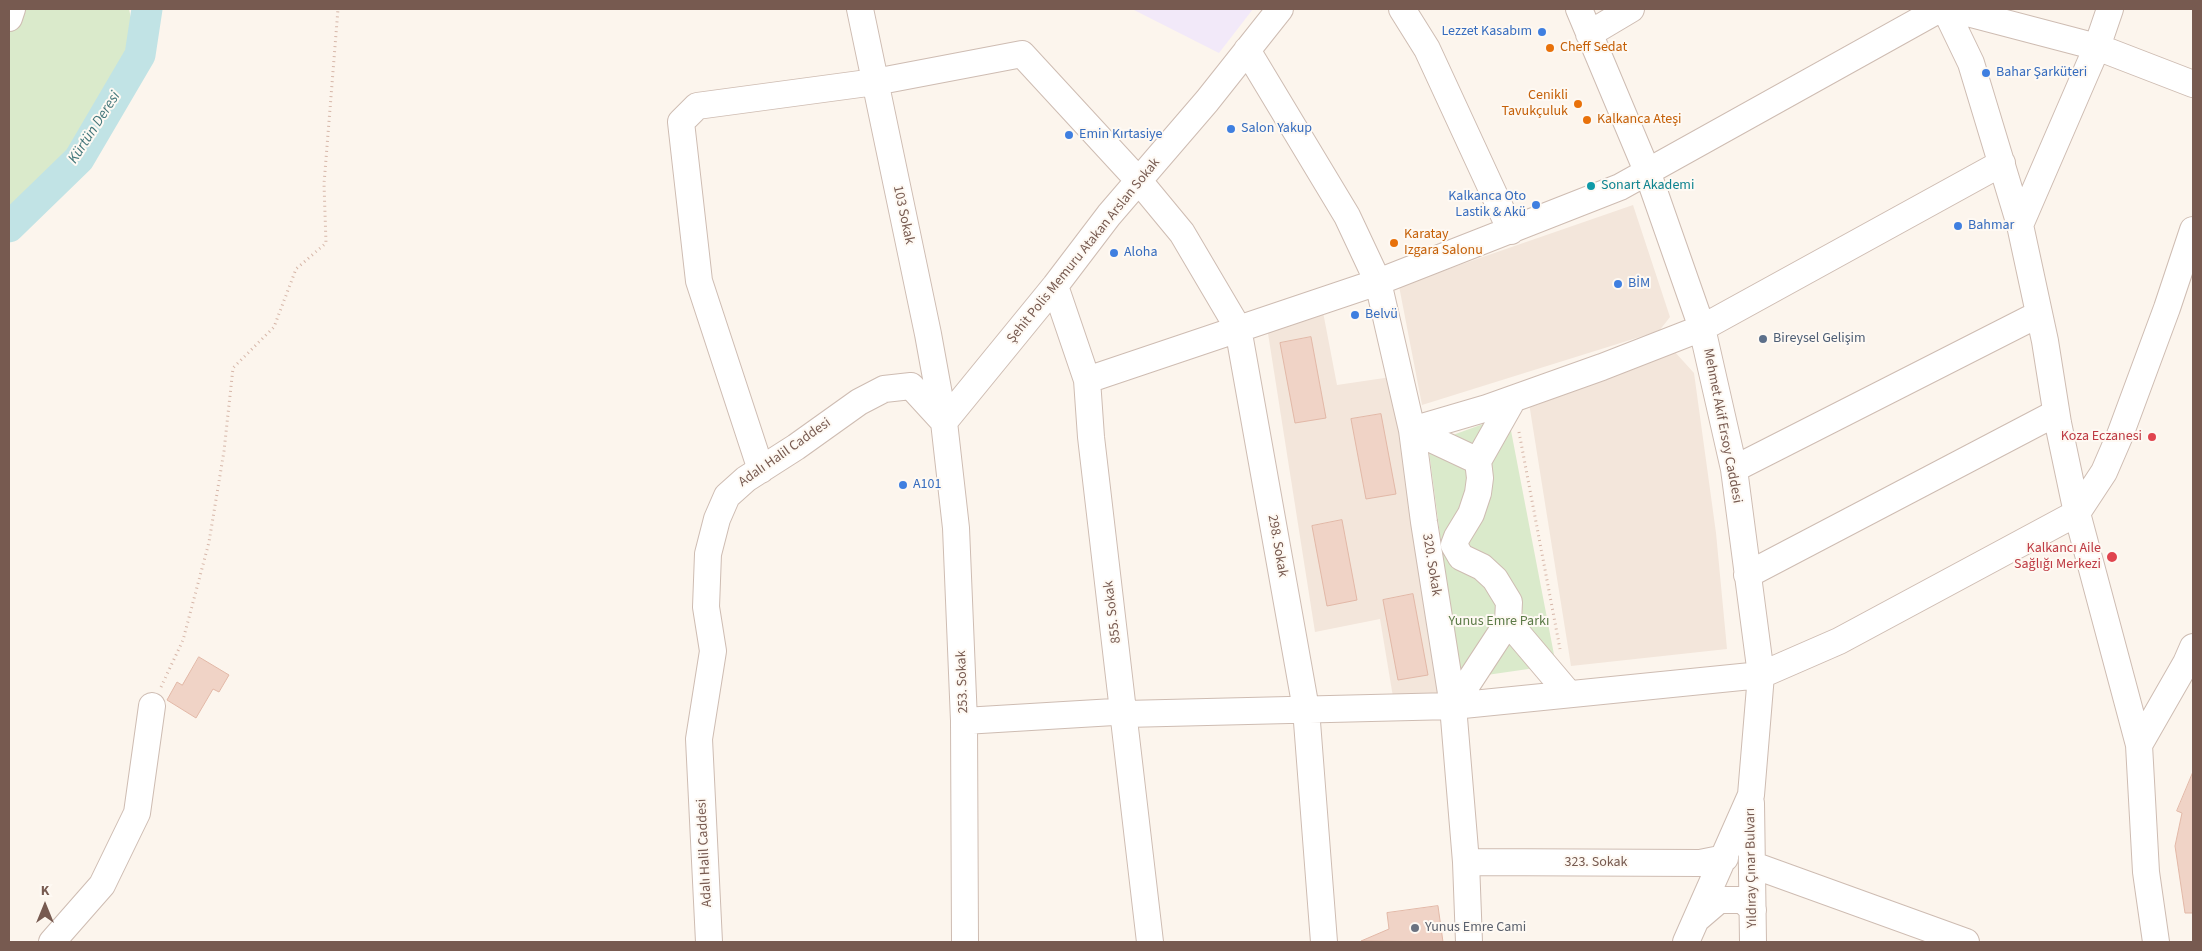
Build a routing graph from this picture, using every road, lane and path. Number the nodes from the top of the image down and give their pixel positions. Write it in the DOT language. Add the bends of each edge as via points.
graph roads {
  1 [pos="12,9"];
  2 [pos="338,9"];
  3 [pos="860,9"];
  4 [pos="1280,9"];
  5 [pos="1402,9"];
  6 [pos="1578,9"];
  7 [pos="1632,9"];
  8 [pos="1940,9"];
  9 [pos="1945,9"];
  10 [pos="1952,9"];
  11 [pos="2110,9"];
  12 [pos="9,18"];
  13 [pos="1589,34"];
  14 [pos="2097,47"];
  15 [pos="1248,50"];
  16 [pos="875,82"];
  17 [pos="2193,84"];
  18 [pos="2002,162"];
  19 [pos="1647,171"];
  20 [pos="1139,181"];
  21 [pos="2020,225"];
  22 [pos="2193,230"];
  23 [pos="1511,231"];
  24 [pos="1378,282"];
  25 [pos="1055,286"];
  26 [pos="2039,314"];
  27 [pos="1238,328"];
  28 [pos="1702,328"];
  29 [pos="1087,380"];
  30 [pos="1513,399"];
  31 [pos="2056,413"];
  32 [pos="944,422"];
  33 [pos="1412,430"];
  34 [pos="1478,461"];
  35 [pos="1734,469"];
  36 [pos="761,470"];
  37 [pos="2077,513"];
  38 [pos="1454,545"];
  39 [pos="1428,548"];
  40 [pos="1747,575"];
  41 [pos="1508,622"];
  42 [pos="2193,647"];
  43 [pos="1562,656"];
  44 [pos="1761,675"];
  45 [pos="1569,694"];
  46 [pos="152,706"];
  47 [pos="1453,706"];
  48 [pos="1306,709"];
  49 [pos="1125,714"];
  50 [pos="964,721"];
  51 [pos="2139,745"];
  52 [pos="1751,795"];
  53 [pos="1724,858"];
  54 [pos="1466,862"];
  55 [pos="1753,866"];
  56 [pos="1753,910"];
  57 [pos="1698,918"];
  58 [pos="52,942"];
  59 [pos="709,942"];
  60 [pos="965,942"];
  61 [pos="1150,942"];
  62 [pos="1324,942"];
  63 [pos="1469,942"];
  64 [pos="1686,942"];
  65 [pos="1754,942"];
  66 [pos="1966,942"];
  67 [pos="2156,942"];
  1 -- 12 [label="street"];
  2 -- 46 [label="path" via="324,184 326,243 296,269 274,327 233,368 224,452 209,542 183,640"];
  3 -- 16 [label="street, 103 Sokak"];
  4 -- 15 [label="street, Şehit Polis Memuru Atakan Arslan Sokak"];
  5 -- 23 [label="street" via="1427,49"];
  6 -- 13 [label="street, Mehmet Akif Ersoy Caddesi"];
  7 -- 13 [label="street"];
  8 -- 19 [label="street"];
  9 -- 18 [label="street" via="1971,63"];
  10 -- 14 [label="street"];
  11 -- 14 [label="street"];
  13 -- 19 [label="street, Mehmet Akif Ersoy Caddesi"];
  14 -- 17 [label="street"];
  14 -- 21 [label="street"];
  15 -- 20 [label="street, Şehit Polis Memuru Atakan Arslan Sokak"];
  15 -- 24 [label="street, 320. Sokak" via="1347,216"];
  16 -- 20 [label="street, 298. Sokak" via="1022,54"];
  16 -- 32 [label="street, 103 Sokak"];
  16 -- 36 [label="street" via="697,106 681,122 699,281"];
  18 -- 21 [label="street"];
  18 -- 28 [label="street"];
  19 -- 23 [label="street" via="1620,187"];
  19 -- 28 [label="street, Mehmet Akif Ersoy Caddesi"];
  20 -- 25 [label="street, Şehit Polis Memuru Atakan Arslan Sokak"];
  20 -- 27 [label="street, 298. Sokak" via="1182,232"];
  21 -- 26 [label="street"];
  22 -- 37 [label="street" via="2120,435 2104,472"];
  23 -- 24 [label="street"];
  24 -- 27 [label="street"];
  24 -- 33 [label="street, 320. Sokak"];
  25 -- 29 [label="street, 855. Sokak"];
  25 -- 32 [label="street, Şehit Polis Memuru Atakan Arslan Sokak"];
  26 -- 31 [label="street"];
  26 -- 35 [label="street"];
  27 -- 29 [label="street"];
  27 -- 48 [label="street, 298. Sokak"];
  28 -- 30 [label="street"];
  28 -- 35 [label="street, Mehmet Akif Ersoy Caddesi"];
  29 -- 49 [label="street, 855. Sokak" via="1091,438"];
  30 -- 33 [label="street"];
  30 -- 34 [label="street"];
  30 -- 43 [label="path"];
  31 -- 37 [label="street"];
  31 -- 40 [label="street"];
  32 -- 36 [label="street, Adalı Halil Caddesi" via="911,386 884,389 859,402"];
  32 -- 50 [label="street, 253. Sokak" via="956,528"];
  33 -- 34 [label="street"];
  33 -- 39 [label="street, 320. Sokak"];
  34 -- 38 [label="street" via="1478,493"];
  35 -- 40 [label="street, Mehmet Akif Ersoy Caddesi"];
  36 -- 59 [label="street, Adalı Halil Caddesi" via="727,496 717,518 708,554 706,607 713,651 698,739"];
  37 -- 44 [label="street" via="1839,641"];
  37 -- 51 [label="street"];
  38 -- 39 [label="street"];
  38 -- 41 [label="street" via="1461,557 1482,567 1496,579 1509,602"];
  39 -- 47 [label="street, 320. Sokak"];
  40 -- 44 [label="street, Mehmet Akif Ersoy Caddesi"];
  41 -- 45 [label="street"];
  41 -- 47 [label="street"];
  42 -- 51 [label="street"];
  44 -- 45 [label="street"];
  44 -- 52 [label="street, Mehmet Akif Ersoy Caddesi"];
  45 -- 47 [label="street"];
  46 -- 58 [label="street" via="137,813 102,885"];
  47 -- 48 [label="street"];
  47 -- 54 [label="street, 320. Sokak"];
  48 -- 49 [label="street"];
  48 -- 62 [label="street, 298. Sokak"];
  49 -- 50 [label="street"];
  49 -- 61 [label="street, 855. Sokak"];
  50 -- 60 [label="street, 253. Sokak"];
  51 -- 67 [label="street" via="2146,872"];
  52 -- 53 [label="street, Mehmet Akif Ersoy Caddesi"];
  52 -- 55 [label="street, Yıldıray Çınar Bulvarı"];
  53 -- 54 [label="street, 323. Sokak" via="1700,863"];
  53 -- 57 [label="street, Mehmet Akif Ersoy Caddesi"];
  54 -- 63 [label="street, 320. Sokak"];
  55 -- 56 [label="street, Yıldıray Çınar Bulvarı"];
  55 -- 66 [label="street"];
  56 -- 57 [label="street" via="1743,900 1719,900"];
  56 -- 65 [label="street, Yıldıray Çınar Bulvarı"];
  57 -- 64 [label="street, Mehmet Akif Ersoy Caddesi"];
}
